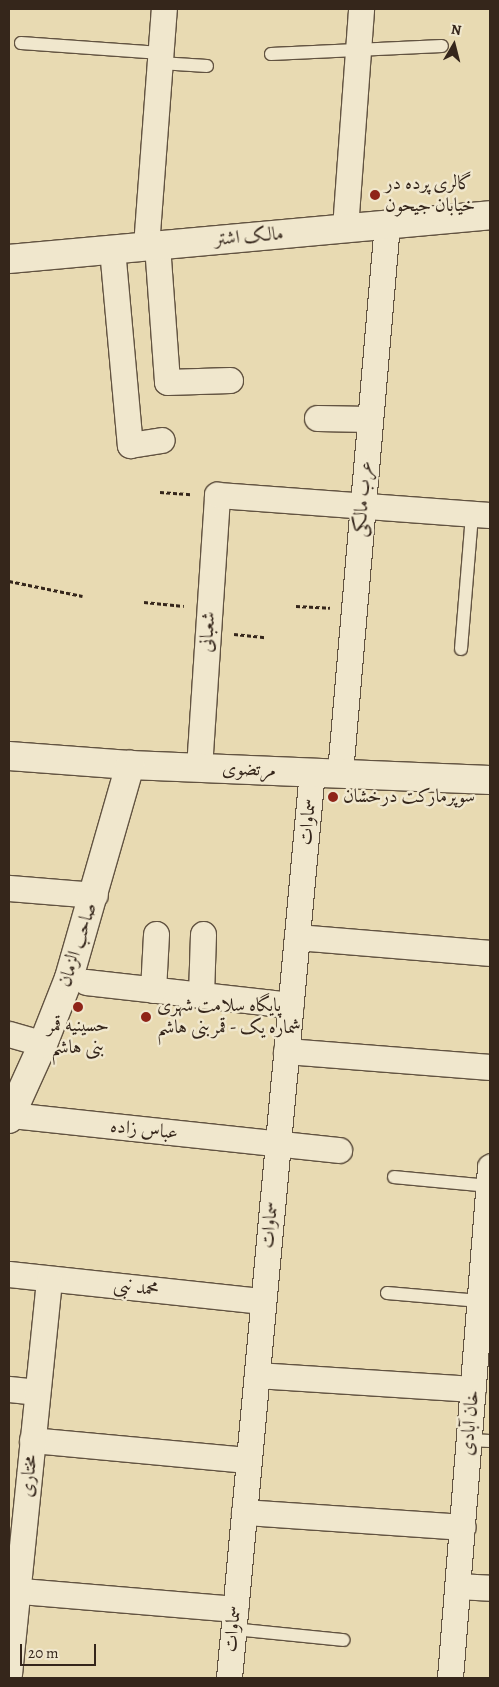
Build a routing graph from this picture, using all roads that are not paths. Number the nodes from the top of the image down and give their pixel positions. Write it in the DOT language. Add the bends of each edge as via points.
graph roads {
  1 [pos="164,9"];
  2 [pos="361,9"];
  3 [pos="21,43"];
  4 [pos="442,46"];
  5 [pos="358,51"];
  6 [pos="271,54"];
  7 [pos="161,58"];
  8 [pos="207,66"];
  9 [pos="490,215"];
  10 [pos="387,224"];
  11 [pos="345,228"];
  12 [pos="152,246"];
  13 [pos="112,249"];
  14 [pos="9,259"];
  15 [pos="230,380"];
  16 [pos="317,418"];
  17 [pos="370,419"];
  18 [pos="162,440"];
  19 [pos="362,508"];
  20 [pos="481,514"];
  21 [pos="461,649"];
  22 [pos="9,756"];
  23 [pos="130,765"];
  24 [pos="199,768"];
  25 [pos="312,772"];
  26 [pos="340,773"];
  27 [pos="490,780"];
  28 [pos="9,888"];
  29 [pos="94,896"];
  30 [pos="156,934"];
  31 [pos="203,934"];
  32 [pos="297,937"];
  33 [pos="490,953"];
  34 [pos="86,982"];
  35 [pos="152,990"];
  36 [pos="201,995"];
  37 [pos="291,1005"];
  38 [pos="9,1034"];
  39 [pos="43,1044"];
  40 [pos="286,1051"];
  41 [pos="490,1067"];
  42 [pos="10,1117"];
  43 [pos="278,1144"];
  44 [pos="339,1150"];
  45 [pos="394,1177"];
  46 [pos="489,1193"];
  47 [pos="9,1274"];
  48 [pos="49,1279"];
  49 [pos="387,1293"];
  50 [pos="480,1300"];
  51 [pos="263,1301"];
  52 [pos="483,1357"];
  53 [pos="256,1375"];
  54 [pos="9,1388"];
  55 [pos="473,1388"];
  56 [pos="37,1392"];
  57 [pos="32,1440"];
  58 [pos="479,1440"];
  59 [pos="248,1460"];
  60 [pos="18,1494"];
  61 [pos="244,1512"];
  62 [pos="462,1527"];
  63 [pos="457,1586"];
  64 [pos="490,1588"];
  65 [pos="13,1590"];
  66 [pos="234,1619"];
  67 [pos="343,1640"];
  68 [pos="9,1674"];
  69 [pos="228,1678"];
  70 [pos="450,1678"];
  1 -- 7 [label="street"];
  2 -- 5 [label="street"];
  3 -- 7 [label="lane"];
  4 -- 5 [label="lane"];
  5 -- 6 [label="lane"];
  5 -- 11 [label="street"];
  7 -- 8 [label="lane"];
  7 -- 12 [label="street"];
  9 -- 10 [label="street, مالک اشتر"];
  10 -- 11 [label="street, مالک اشتر"];
  10 -- 17 [label="street, عرب مالکی"];
  11 -- 12 [label="street, مالک اشتر"];
  12 -- 13 [label="street, مالک اشتر"];
  12 -- 15 [label="street" via="167,382"];
  13 -- 14 [label="street, مالک اشتر"];
  13 -- 18 [label="street" via="130,445"];
  16 -- 17 [label="street"];
  17 -- 19 [label="street, عرب مالکی"];
  19 -- 20 [label="street"];
  19 -- 24 [label="street, شعبانی" via="217,496"];
  19 -- 26 [label="street, عرب مالکی"];
  20 -- 21 [label="lane"];
  22 -- 23 [label="street, مرتضوی"];
  23 -- 24 [label="street, مرتضوی"];
  23 -- 29 [label="street, صاحب الزمان"];
  24 -- 25 [label="street, مرتضوی"];
  25 -- 26 [label="street, مرتضوی"];
  25 -- 32 [label="street, سماوات"];
  26 -- 27 [label="street, مرتضوی"];
  28 -- 29 [label="street"];
  29 -- 39 [label="street, صاحب الزمان" via="69,978"];
  30 -- 35 [label="street"];
  31 -- 36 [label="street"];
  32 -- 33 [label="street"];
  32 -- 37 [label="street, سماوات"];
  34 -- 35 [label="street"];
  35 -- 36 [label="street"];
  36 -- 37 [label="street"];
  37 -- 40 [label="street, سماوات"];
  38 -- 39 [label="street"];
  39 -- 42 [label="street, صاحب الزمان"];
  40 -- 41 [label="street"];
  40 -- 43 [label="street, سماوات"];
  42 -- 43 [label="street, عباس زاده"];
  43 -- 44 [label="street, عباس زاده"];
  43 -- 51 [label="street, سماوات"];
  45 -- 46 [label="lane"];
  46 -- 50 [label="street, خان آبادی"];
  47 -- 48 [label="street, محمد نبی"];
  48 -- 51 [label="street, محمد نبی"];
  48 -- 56 [label="street, مختاری"];
  49 -- 50 [label="lane"];
  50 -- 52 [label="street, خان آبادی"];
  51 -- 53 [label="street, سماوات"];
  52 -- 55 [label="street, خان آبادی"];
  53 -- 55 [label="street"];
  53 -- 59 [label="street, سماوات"];
  54 -- 56 [label="street"];
  55 -- 58 [label="street, خان آبادی"];
  56 -- 57 [label="street, مختاری"];
  57 -- 59 [label="street"];
  57 -- 60 [label="street, مختاری"];
  58 -- 62 [label="street, خان آبادی"];
  59 -- 61 [label="street, سماوات"];
  60 -- 65 [label="street, مختاری"];
  61 -- 62 [label="street"];
  61 -- 66 [label="street, سماوات"];
  62 -- 63 [label="street, خان آبادی"];
  63 -- 64 [label="street"];
  63 -- 70 [label="street, خان آبادی"];
  65 -- 66 [label="street"];
  65 -- 68 [label="street, مختاری"];
  66 -- 67 [label="lane"];
  66 -- 69 [label="street, سماوات"];
}
